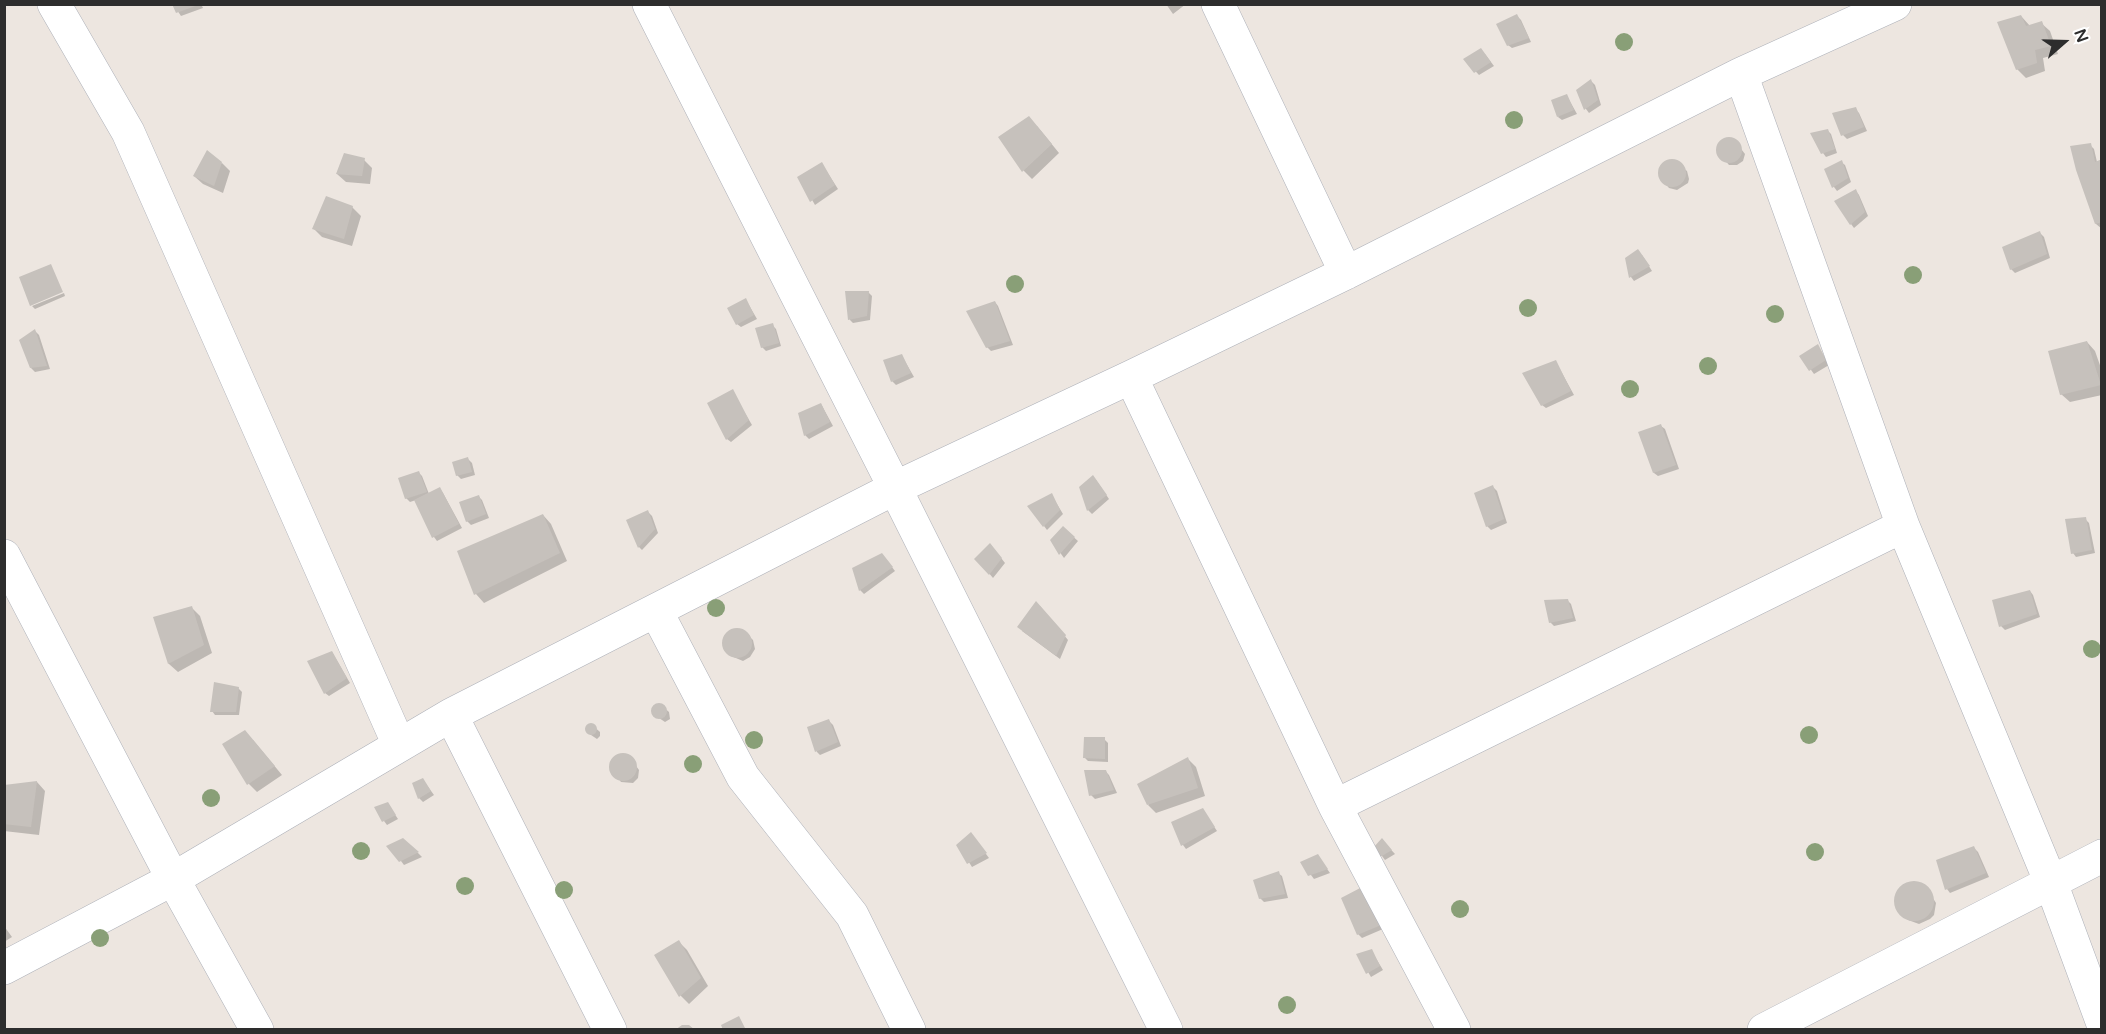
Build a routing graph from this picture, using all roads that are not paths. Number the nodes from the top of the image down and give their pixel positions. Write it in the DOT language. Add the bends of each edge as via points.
graph roads {
  1 [pos="54,4"];
  2 [pos="649,4"];
  3 [pos="1218,4"];
  4 [pos="1894,4"];
  5 [pos="1741,74"];
  6 [pos="1346,273"];
  7 [pos="1131,377"];
  8 [pos="895,488"];
  9 [pos="1903,526"];
  10 [pos="4,556"];
  11 [pos="656,611"];
  12 [pos="452,715"];
  13 [pos="399,745"];
  14 [pos="1335,806"];
  15 [pos="2102,856"];
  16 [pos="173,879"];
  17 [pos="2050,883"];
  18 [pos="4,968"];
  19 [pos="2102,1021"];
  20 [pos="897,1025"];
  21 [pos="257,1029"];
  22 [pos="610,1029"];
  23 [pos="1166,1029"];
  24 [pos="1454,1029"];
  25 [pos="1764,1029"];
  1 -- 13 [label="street" via="128,132"];
  2 -- 8 [label="street"];
  3 -- 6 [label="street"];
  4 -- 5 [label="street"];
  5 -- 6 [label="street"];
  5 -- 9 [label="street"];
  6 -- 7 [label="street"];
  7 -- 8 [label="street"];
  7 -- 14 [label="street"];
  8 -- 11 [label="street"];
  8 -- 23 [label="street"];
  9 -- 14 [label="street"];
  9 -- 17 [label="street"];
  10 -- 16 [label="street"];
  11 -- 12 [label="street"];
  11 -- 20 [label="street" via="743,777 852,915"];
  12 -- 13 [label="street"];
  12 -- 22 [label="street"];
  13 -- 16 [label="street"];
  14 -- 24 [label="street"];
  15 -- 17 [label="street"];
  16 -- 18 [label="street"];
  16 -- 21 [label="street"];
  17 -- 19 [label="street"];
  17 -- 25 [label="street"];
}
